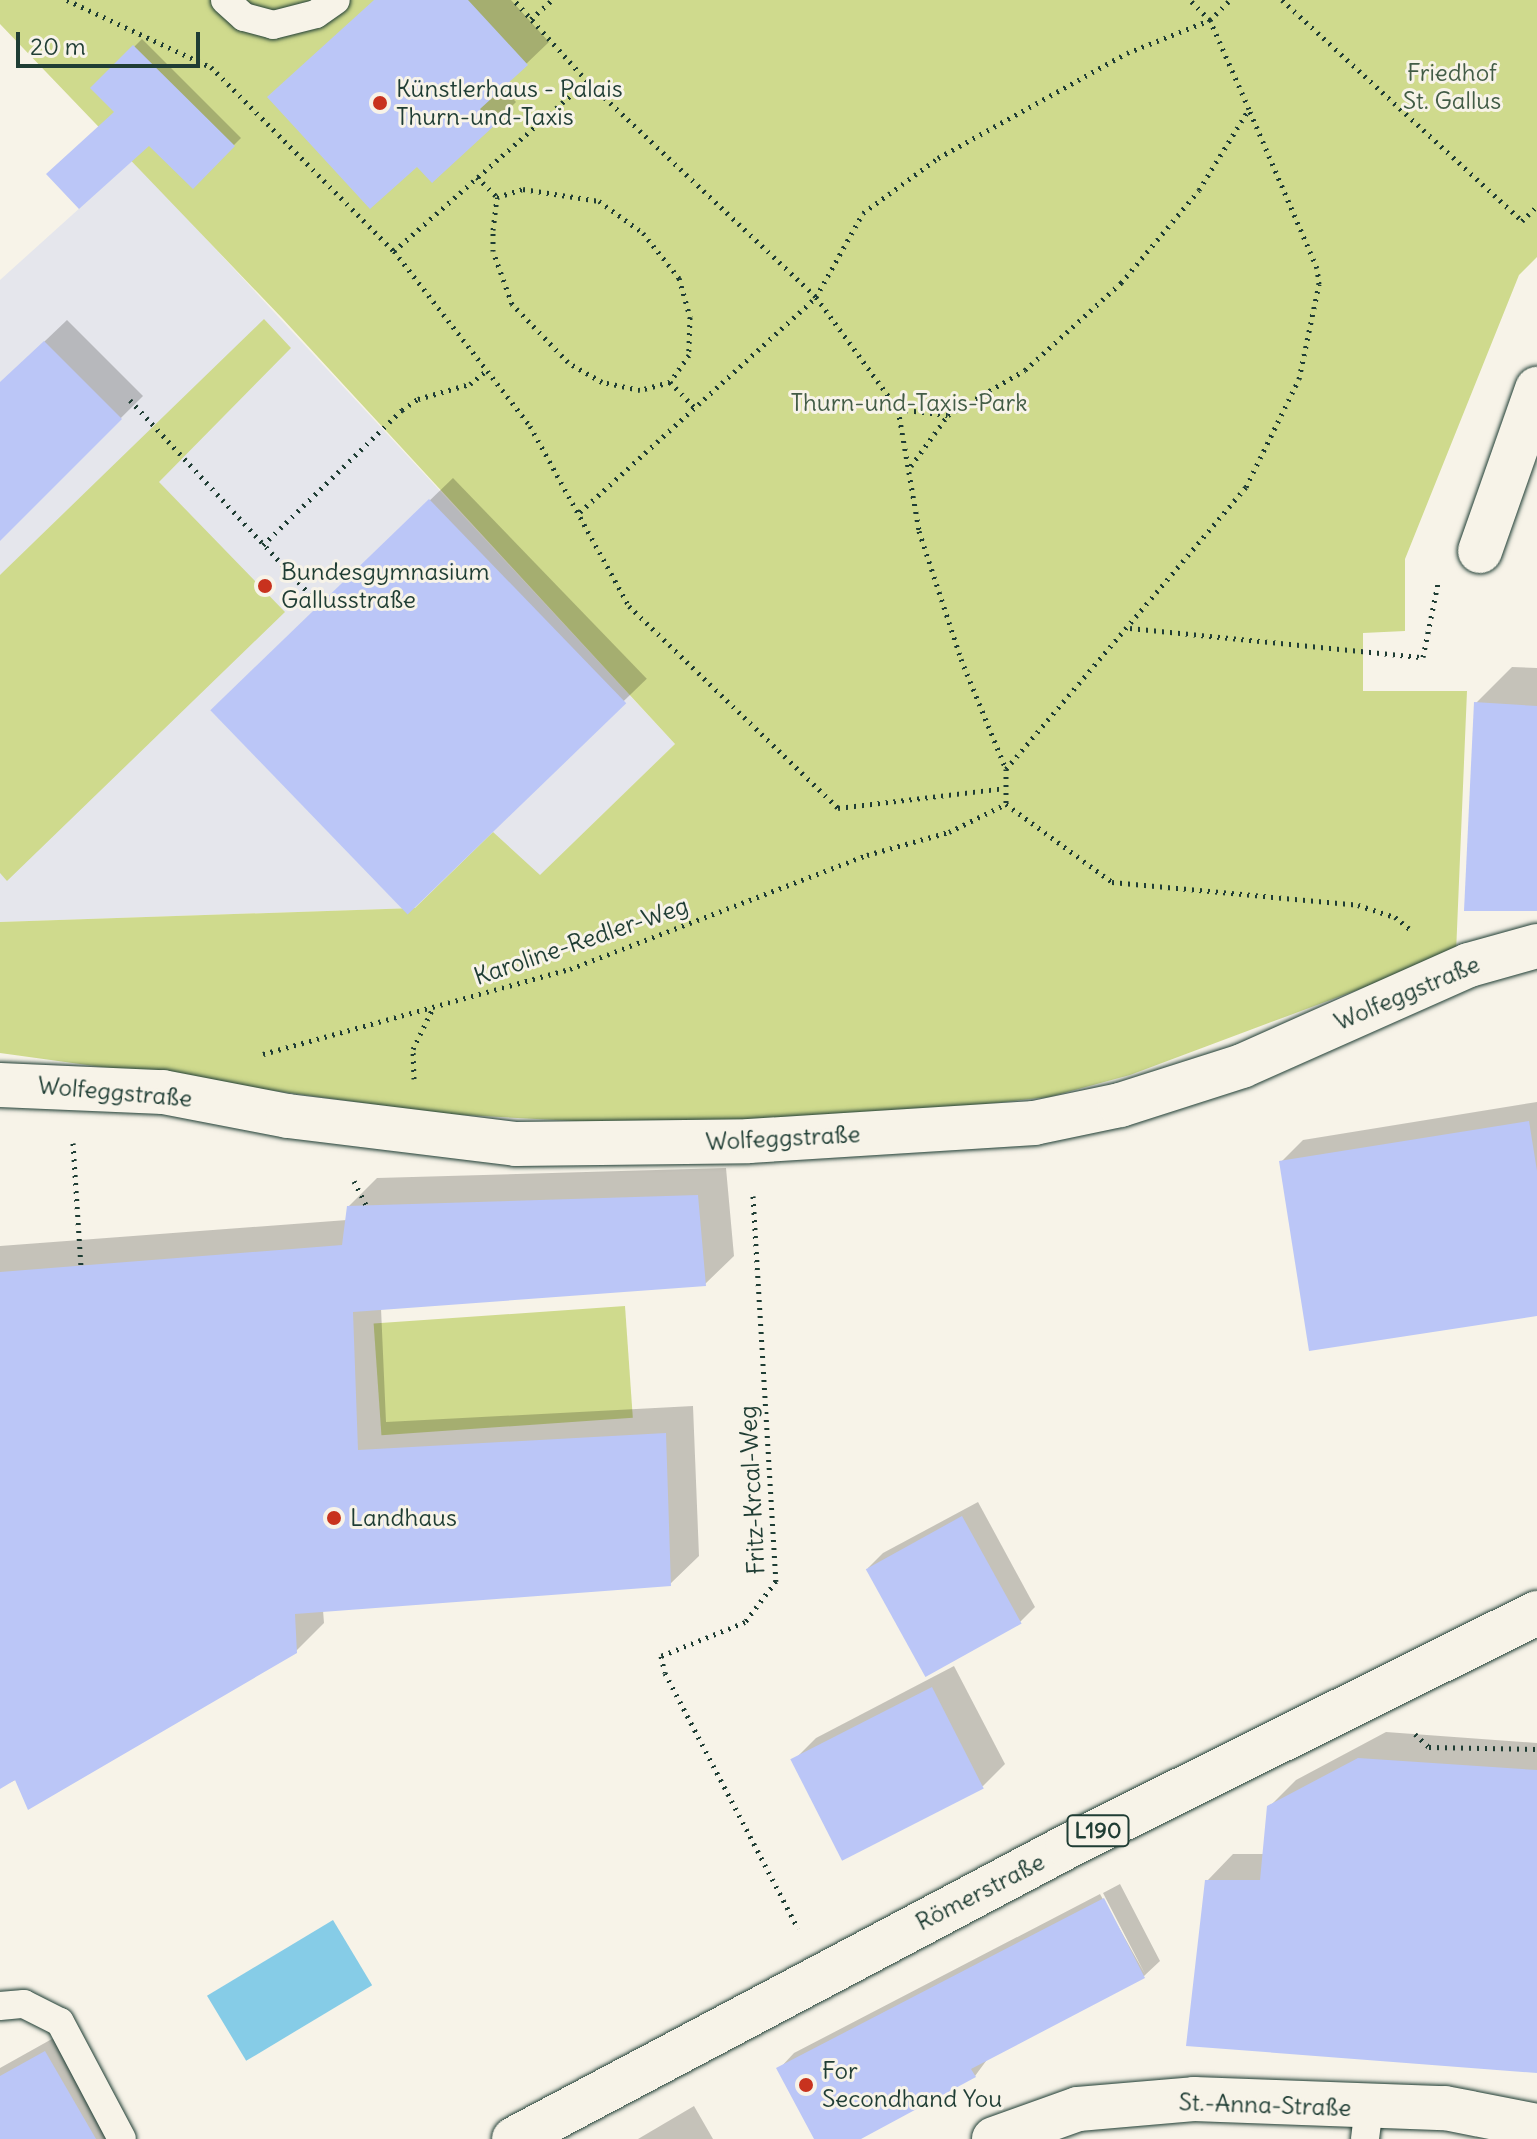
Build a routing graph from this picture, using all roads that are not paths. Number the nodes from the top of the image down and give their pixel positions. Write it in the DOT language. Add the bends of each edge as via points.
graph roads {
  1 [pos="225,0"];
  2 [pos="336,0"];
  3 [pos="1537,389"];
  4 [pos="1480,551"];
  5 [pos="1537,946"];
  6 [pos="0,1085"];
  7 [pos="1537,1613"];
  8 [pos="0,2006"];
  9 [pos="1367,2124"];
  10 [pos="1440,2124"];
  11 [pos="1537,2126"];
  12 [pos="122,2139"];
  13 [pos="514,2139"];
  14 [pos="994,2139"];
  1 -- 2 [label="lane" via="244,17 273,25 316,14"];
  3 -- 4 [label="street"];
  5 -- 6 [label="street, Wolfeggstraße" via="1469,965 1242,1066 1120,1105 1034,1123 749,1141 516,1144 373,1129 163,1092"];
  7 -- 13 [label="street, Römerstraße / L190" via="1068,1846"];
  8 -- 12 [label="lane" via="24,2004 60,2022"];
  9 -- 10 [label="street, St.-Anna-Straße"];
  9 -- 14 [label="street, St.-Anna-Straße" via="1194,2099 1078,2109"];
  10 -- 11 [label="street, St.-Anna-Straße"];
}
